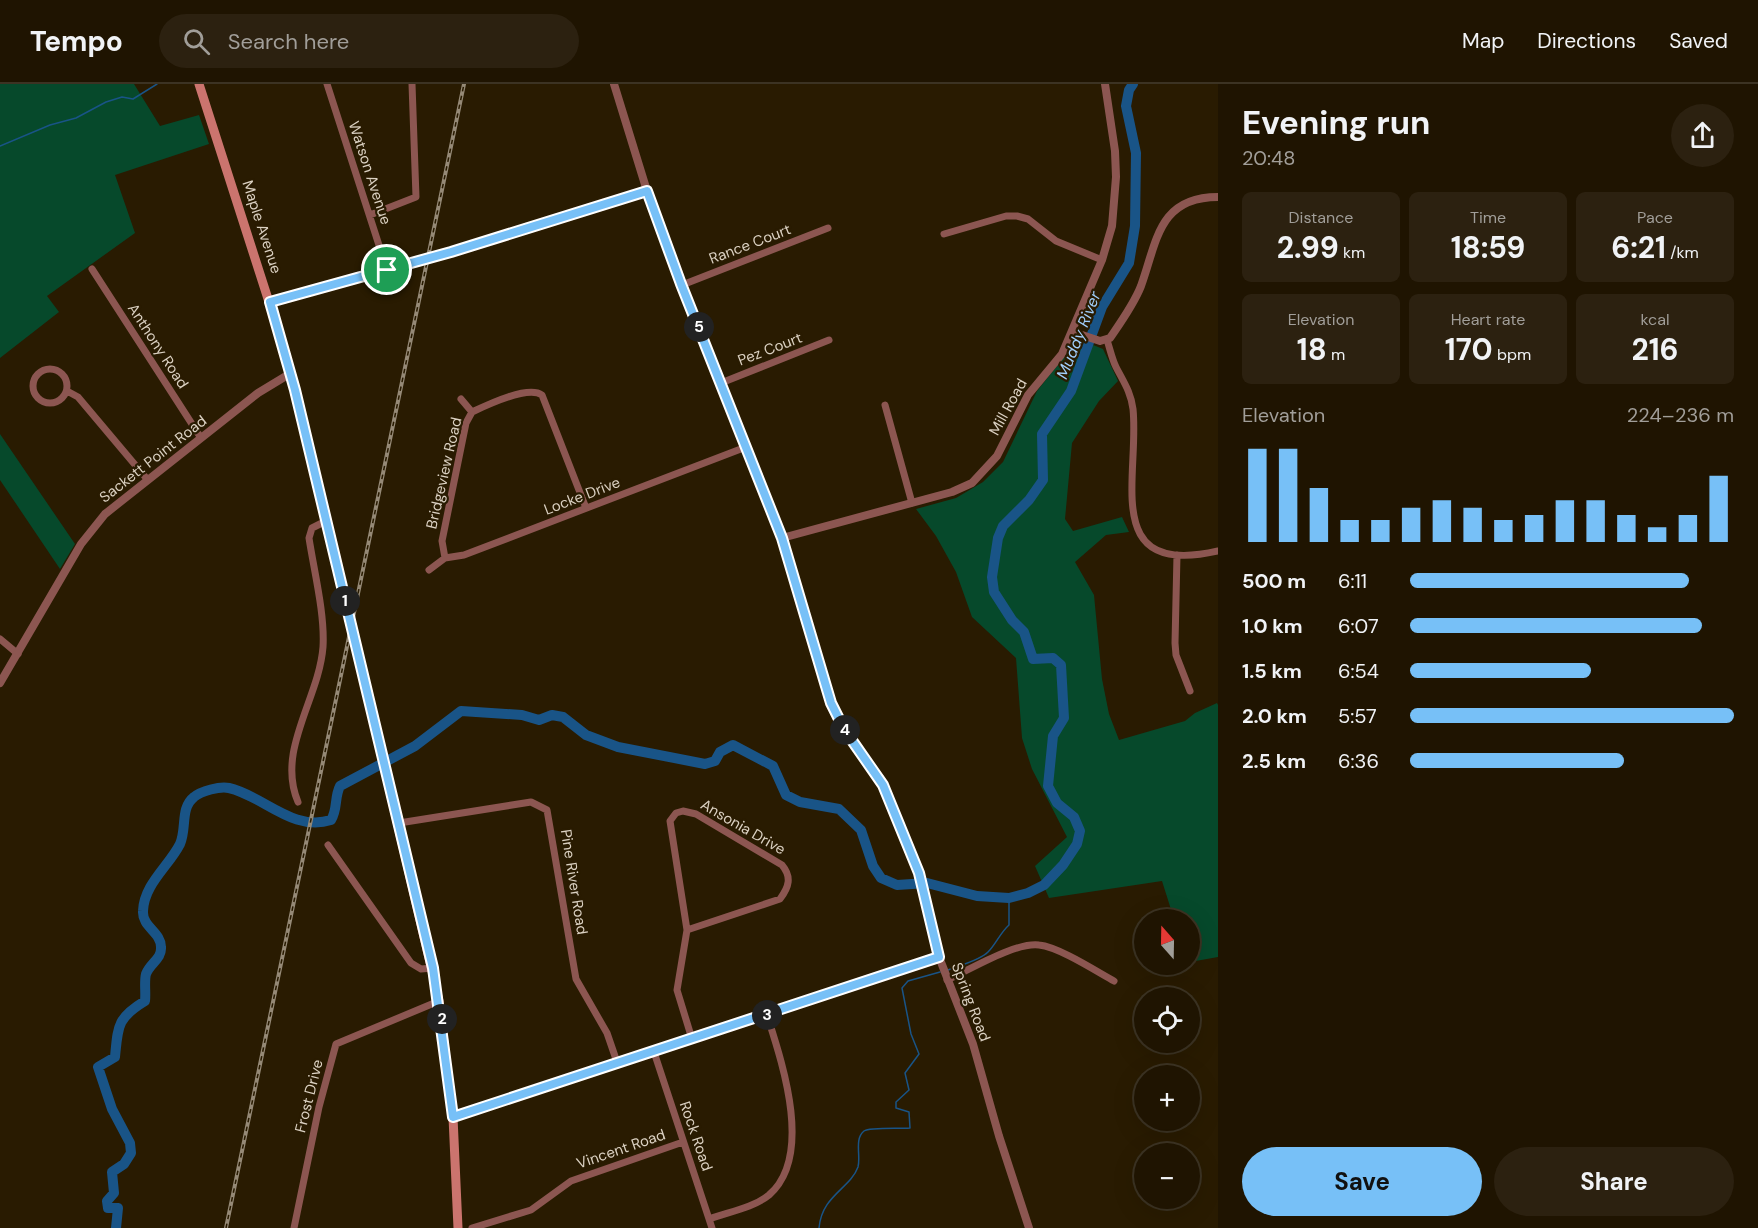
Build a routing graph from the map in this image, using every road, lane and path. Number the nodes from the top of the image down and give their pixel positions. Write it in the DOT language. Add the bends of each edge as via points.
graph roads {
  1 [pos="199,84"];
  2 [pos="327,84"];
  3 [pos="412,84"];
  4 [pos="614,84"];
  5 [pos="1105,84"];
  6 [pos="647,191"];
  7 [pos="1218,197"];
  8 [pos="370,215"];
  9 [pos="828,228"];
  10 [pos="944,234"];
  11 [pos="1102,260"];
  12 [pos="92,269"];
  13 [pos="387,270"];
  14 [pos="682,285"];
  15 [pos="270,302"];
  16 [pos="1072,332"];
  17 [pos="829,340"];
  18 [pos="1107,340"];
  19 [pos="291,373"];
  20 [pos="721,383"];
  21 [pos="67,391"];
  22 [pos="460,399"];
  23 [pos="885,405"];
  24 [pos="472,412"];
  25 [pos="201,438"];
  26 [pos="746,447"];
  27 [pos="147,479"];
  28 [pos="912,503"];
  29 [pos="586,508"];
  30 [pos="326,521"];
  31 [pos="782,538"];
  32 [pos="1218,551"];
  33 [pos="1177,555"];
  34 [pos="444,558"];
  35 [pos="429,570"];
  36 [pos="0,639"];
  37 [pos="18,654"];
  38 [pos="0,682"];
  39 [pos="1190,692"];
  40 [pos="298,802"];
  41 [pos="399,823"];
  42 [pos="328,845"];
  43 [pos="687,930"];
  44 [pos="939,957"];
  45 [pos="433,968"];
  46 [pos="947,980"];
  47 [pos="1114,981"];
  48 [pos="440,1001"];
  49 [pos="767,1015"];
  50 [pos="692,1039"];
  51 [pos="654,1052"];
  52 [pos="618,1065"];
  53 [pos="453,1117"];
  54 [pos="683,1142"];
  55 [pos="710,1219"];
  56 [pos="294,1228"];
  57 [pos="458,1228"];
  58 [pos="472,1228"];
  59 [pos="712,1228"];
  60 [pos="1029,1228"];
  1 -- 15 [label="main road, Maple Avenue"];
  2 -- 8 [label="street, Watson Avenue"];
  3 -- 8 [label="street" via="416,197"];
  4 -- 6 [label="street, Spring Road"];
  5 -- 11 [label="street, Mill Road" via="1116,159 1112,226"];
  6 -- 13 [label="street, bridge"];
  6 -- 14 [label="street, Spring Road"];
  7 -- 18 [label="street" via="1192,200 1167,218 1156,234 1136,298"];
  8 -- 13 [label="street, Watson Avenue"];
  9 -- 14 [label="street, Rance Court"];
  10 -- 11 [label="street" via="1017,216 1028,219 1056,241"];
  11 -- 16 [label="street, Mill Road"];
  12 -- 25 [label="street, Anthony Road"];
  13 -- 15 [label="street"];
  14 -- 20 [label="street, Spring Road"];
  15 -- 19 [label="main road, Maple Avenue"];
  16 -- 18 [label="street"];
  16 -- 28 [label="street, Mill Road" via="1062,354 1028,395 989,467 960,489"];
  17 -- 20 [label="street, Pez Court"];
  18 -- 33 [label="street" via="1132,398 1133,521 1155,548"];
  19 -- 25 [label="street, Sackett Point Road" via="258,393"];
  19 -- 30 [label="main road, Maple Avenue"];
  20 -- 26 [label="street, Spring Road"];
  21 -- 21 [label="street" via="66,380 54,369 38,374 33,383 34,395 43,403 55,403"];
  21 -- 27 [label="street" via="78,397"];
  22 -- 24 [label="street, Bridgeview Road"];
  23 -- 28 [label="street"];
  24 -- 29 [label="street" via="532,390 542,395"];
  24 -- 34 [label="street, Bridgeview Road" via="466,423 442,541"];
  25 -- 27 [label="street, Sackett Point Road"];
  26 -- 29 [label="street, Locke Drive"];
  26 -- 31 [label="street, Spring Road"];
  27 -- 37 [label="street, Sackett Point Road" via="105,514 87,535"];
  28 -- 31 [label="street, Mill Road"];
  29 -- 34 [label="street, Locke Drive" via="464,555"];
  30 -- 40 [label="street" via="312,528 309,538 322,649 292,759 292,786"];
  30 -- 41 [label="main road, Maple Avenue, bridge"];
  31 -- 44 [label="street, Spring Road" via="831,703 883,785 920,878"];
  32 -- 33 [label="street"];
  33 -- 39 [label="street" via="1176,655"];
  34 -- 35 [label="street, Locke Drive"];
  36 -- 37 [label="street"];
  37 -- 38 [label="street, Sackett Point Road"];
  41 -- 45 [label="main road, Maple Avenue"];
  41 -- 52 [label="street, Pine River Road" via="531,802 547,810 576,979 607,1033"];
  42 -- 45 [label="street" via="411,963 421,969"];
  43 -- 43 [label="street, Ansonia Drive" via="670,821 683,811 696,814 782,865 789,877 788,887 780,898"];
  43 -- 50 [label="street, Ansonia Drive" via="677,990"];
  44 -- 46 [label="street, Spring Road"];
  44 -- 49 [label="street"];
  45 -- 48 [label="main road, Maple Avenue"];
  46 -- 47 [label="street" via="1015,949 1038,945 1072,957"];
  46 -- 60 [label="street, Spring Road" via="973,1044"];
  48 -- 53 [label="main road, Maple Avenue"];
  48 -- 56 [label="street, Frost Drive" via="336,1044"];
  49 -- 50 [label="street"];
  49 -- 55 [label="street" via="792,1103 784,1172 778,1185 757,1202"];
  50 -- 51 [label="street"];
  51 -- 52 [label="street"];
  51 -- 54 [label="street, Rock Road"];
  52 -- 53 [label="street"];
  53 -- 57 [label="main road, Maple Avenue"];
  54 -- 55 [label="street, Rock Road"];
  54 -- 58 [label="street, Vincent Road" via="572,1181 531,1210"];
  55 -- 59 [label="street, Rock Road"];
}
